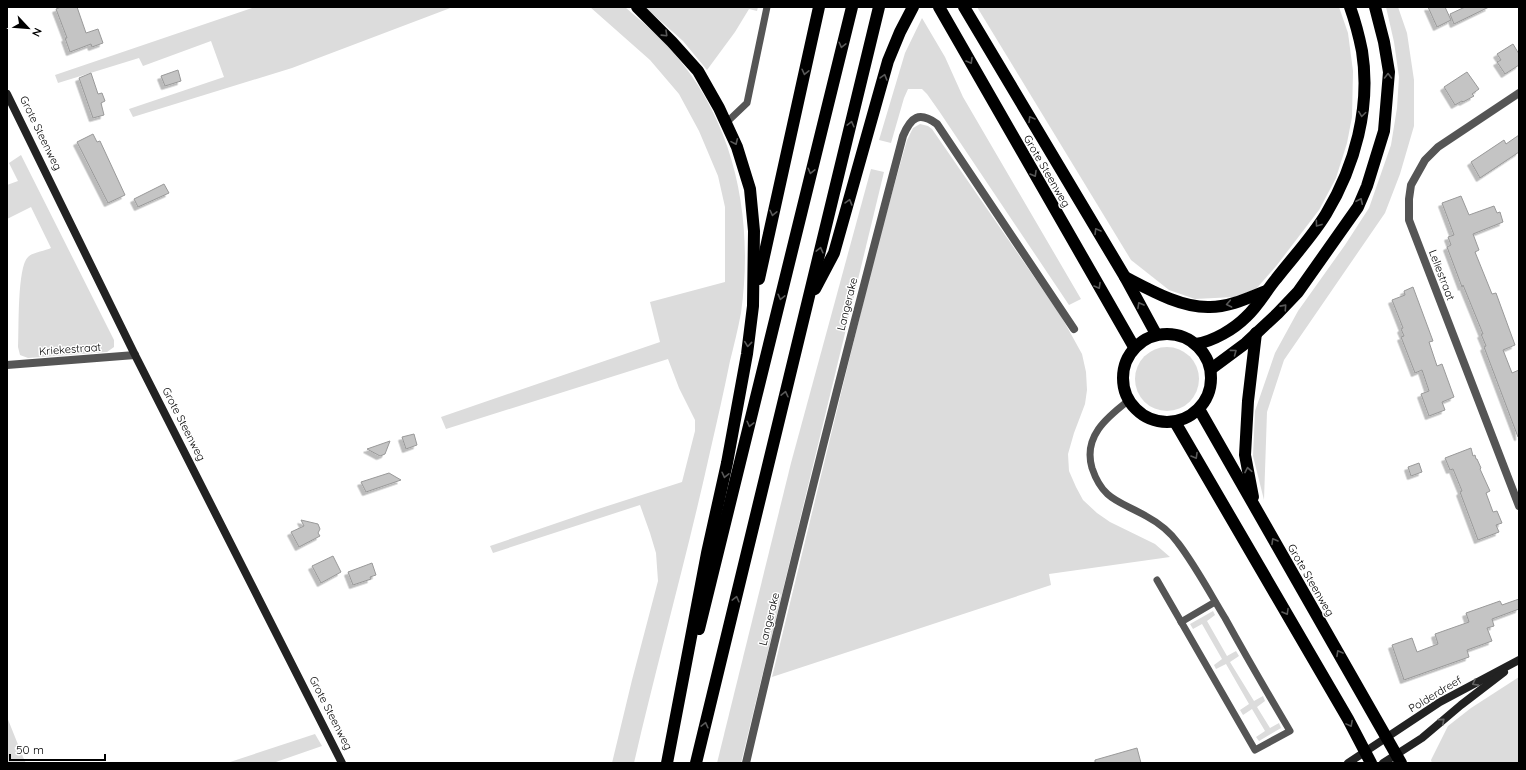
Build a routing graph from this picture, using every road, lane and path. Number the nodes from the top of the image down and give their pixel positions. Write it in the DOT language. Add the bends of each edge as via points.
graph roads {
  1 [pos="637,7"];
  2 [pos="767,7"];
  3 [pos="819,7"];
  4 [pos="852,7"];
  5 [pos="879,7"];
  6 [pos="913,7"];
  7 [pos="939,7"];
  8 [pos="964,7"];
  9 [pos="1350,7"];
  10 [pos="1375,7"];
  11 [pos="1519,93"];
  12 [pos="7,94"];
  13 [pos="726,123"];
  14 [pos="1124,276"];
  15 [pos="1266,291"];
  16 [pos="807,302"];
  17 [pos="753,306"];
  18 [pos="1074,329"];
  19 [pos="1156,334"];
  20 [pos="1256,334"];
  21 [pos="1196,344"];
  22 [pos="1134,347"];
  23 [pos="135,355"];
  24 [pos="7,364"];
  25 [pos="1211,369"];
  26 [pos="1128,401"];
  27 [pos="1199,409"];
  28 [pos="1175,422"];
  29 [pos="1519,506"];
  30 [pos="1255,508"];
  31 [pos="1157,580"];
  32 [pos="1215,602"];
  33 [pos="1181,622"];
  34 [pos="1519,660"];
  35 [pos="1388,738"];
  36 [pos="1365,752"];
  37 [pos="1399,759"];
  38 [pos="342,763"];
  39 [pos="667,763"];
  40 [pos="696,763"];
  41 [pos="746,763"];
  42 [pos="1348,763"];
  43 [pos="1371,763"];
  44 [pos="1383,763"];
  1 -- 13 [label="highway, one-way" via="698,71"];
  2 -- 13 [label="lane" via="747,103"];
  3 -- 17 [label="highway, one-way"];
  4 -- 39 [label="highway, one-way"];
  16 -- 5 [label="highway, one-way"];
  16 -- 6 [label="highway, one-way" via="834,253 888,61"];
  7 -- 22 [label="highway, Grote Steenweg, one-way"];
  14 -- 8 [label="highway, Grote Steenweg, one-way"];
  9 -- 15 [label="highway, one-way" via="1362,52 1364,78 1359,132 1352,160 1325,215"];
  20 -- 10 [label="highway, one-way" via="1298,292 1358,207 1368,186 1384,131 1389,72"];
  11 -- 29 [label="street, Leliestraat" via="1438,147 1425,160 1411,185 1409,199 1410,220"];
  12 -- 23 [label="street, Grote Steenweg"];
  13 -- 17 [label="highway, one-way" via="737,146 750,189 754,231"];
  15 -- 14 [label="highway, one-way" via="1235,302 1210,307 1182,303"];
  19 -- 14 [label="highway, Grote Steenweg, one-way"];
  15 -- 21 [label="highway" via="1246,317 1233,327 1207,342"];
  40 -- 16 [label="highway, one-way"];
  17 -- 39 [label="highway, one-way" via="727,463 706,553"];
  18 -- 41 [label="street, Langerake" via="937,124 928,118 915,118 903,136 858,306"];
  19 -- 21 [label="highway" via="1170,333"];
  19 -- 22 [label="highway"];
  25 -- 20 [label="highway, one-way"];
  30 -- 20 [label="highway, one-way" via="1245,455"];
  21 -- 25 [label="highway" via="1206,356"];
  22 -- 26 [label="highway" via="1124,364 1122,383"];
  23 -- 24 [label="street, Kriekestraat"];
  23 -- 38 [label="street, Grote Steenweg"];
  25 -- 27 [label="highway" via="1210,391"];
  26 -- 28 [label="highway" via="1140,414 1157,422"];
  26 -- 32 [label="lane" via="1104,420 1097,430 1090,457 1092,468 1108,496 1163,527 1178,544"];
  27 -- 28 [label="highway"];
  27 -- 30 [label="highway, Grote Steenweg"];
  28 -- 36 [label="highway, one-way"];
  35 -- 30 [label="highway, Grote Steenweg, one-way"];
  31 -- 33 [label="lane"];
  32 -- 33 [label="lane"];
  32 -- 33 [label="lane" via="1290,731 1255,750"];
  34 -- 35 [label="street, Polderdreef, one-way" via="1440,702"];
  37 -- 34 [label="street, Polderdreef, one-way" via="1461,705"];
  35 -- 36 [label="street, Polderdreef"];
  35 -- 37 [label="highway, Grote Steenweg"];
  36 -- 42 [label="street, Polderdreef"];
  36 -- 43 [label="highway"];
  37 -- 44 [label="street, Polderdreef"];
}
